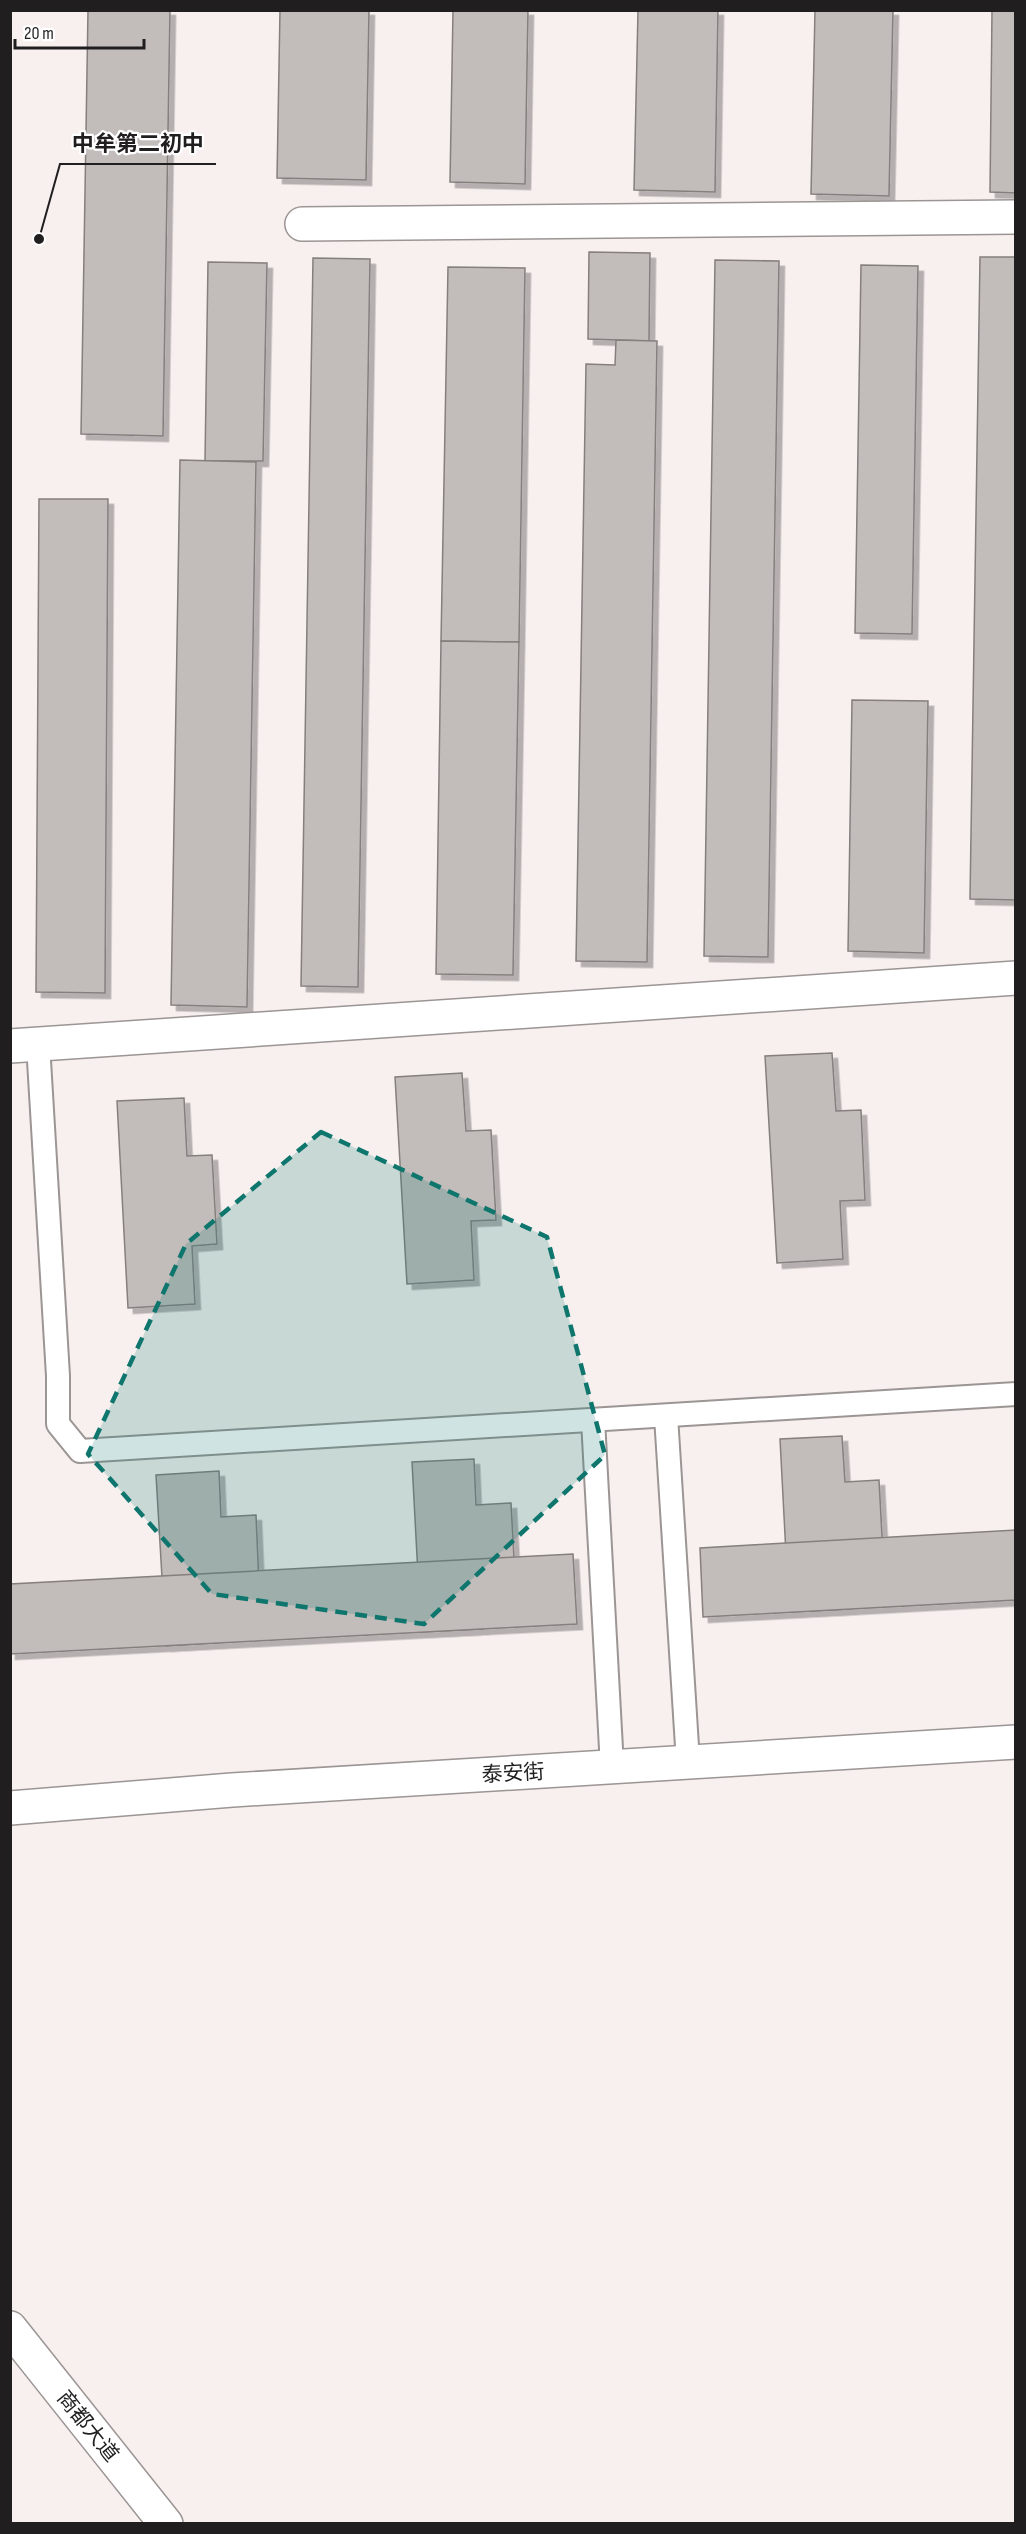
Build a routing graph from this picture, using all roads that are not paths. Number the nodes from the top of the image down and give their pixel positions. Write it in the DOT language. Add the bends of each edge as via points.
graph roads {
  1 [pos="1016,216"];
  2 [pos="302,224"];
  3 [pos="1016,978"];
  4 [pos="24,1045"];
  5 [pos="1016,1394"];
  6 [pos="666,1416"];
  7 [pos="593,1420"];
  8 [pos="1016,1742"];
  9 [pos="688,1762"];
  10 [pos="612,1767"];
  11 [pos="10,1808"];
  12 [pos="10,2328"];
  13 [pos="166,2523"];
  1 -- 2 [label="main road"];
  3 -- 4 [label="main road"];
  4 -- 7 [label="lane" via="58,1376 58,1424 81,1451"];
  5 -- 6 [label="lane"];
  6 -- 7 [label="lane"];
  6 -- 9 [label="lane"];
  7 -- 10 [label="lane"];
  8 -- 9 [label="main road, 泰安街"];
  9 -- 10 [label="main road, 泰安街"];
  10 -- 11 [label="main road, 泰安街"];
  12 -- 13 [label="main road, 商都大道"];
}
